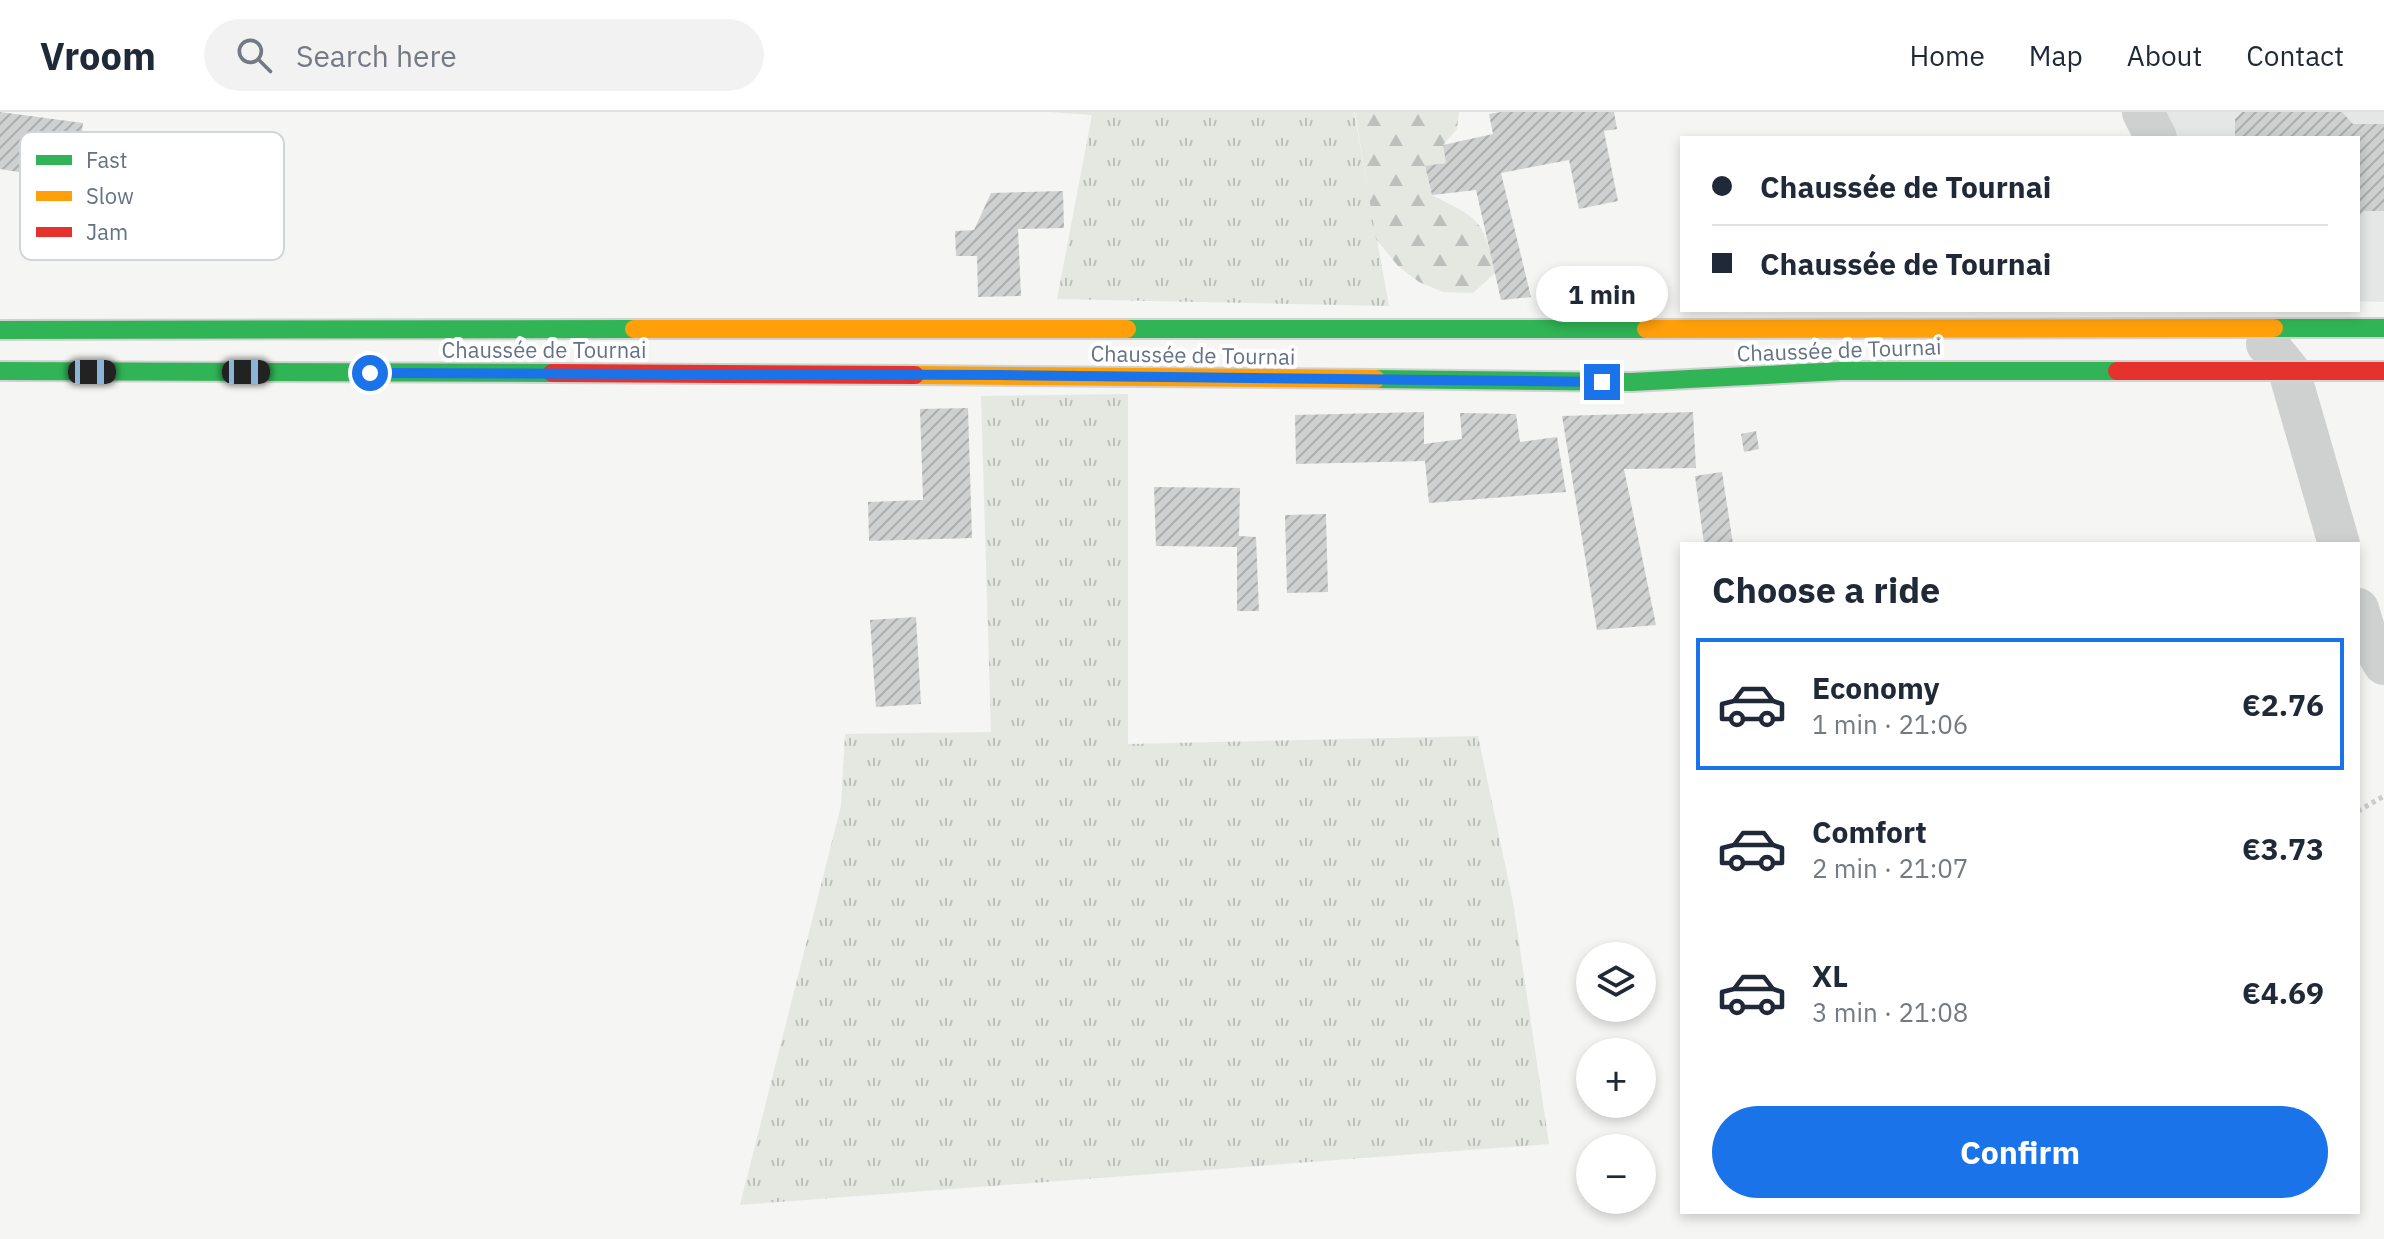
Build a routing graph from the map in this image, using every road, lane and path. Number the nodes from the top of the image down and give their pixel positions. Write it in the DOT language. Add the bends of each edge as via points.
graph roads {
  1 [pos="2143,112"];
  2 [pos="2155,136"];
  3 [pos="2250,319"];
  4 [pos="2384,328"];
  5 [pos="0,330"];
  6 [pos="0,371"];
  7 [pos="2289,371"];
  8 [pos="2384,371"];
  9 [pos="2338,542"];
  10 [pos="2360,616"];
  11 [pos="2384,664"];
  12 [pos="2384,796"];
  13 [pos="2360,810"];
  1 -- 2 [label="street"];
  3 -- 4 [label="main road, Chaussée de Tournai"];
  3 -- 5 [label="main road, Chaussée de Tournai"];
  3 -- 7 [label="street"];
  6 -- 7 [label="main road, Chaussée de Tournai" via="1632,382 1841,371"];
  7 -- 8 [label="main road, Chaussée de Tournai"];
  7 -- 9 [label="street"];
  10 -- 11 [label="street"];
  12 -- 13 [label="path"];
}
